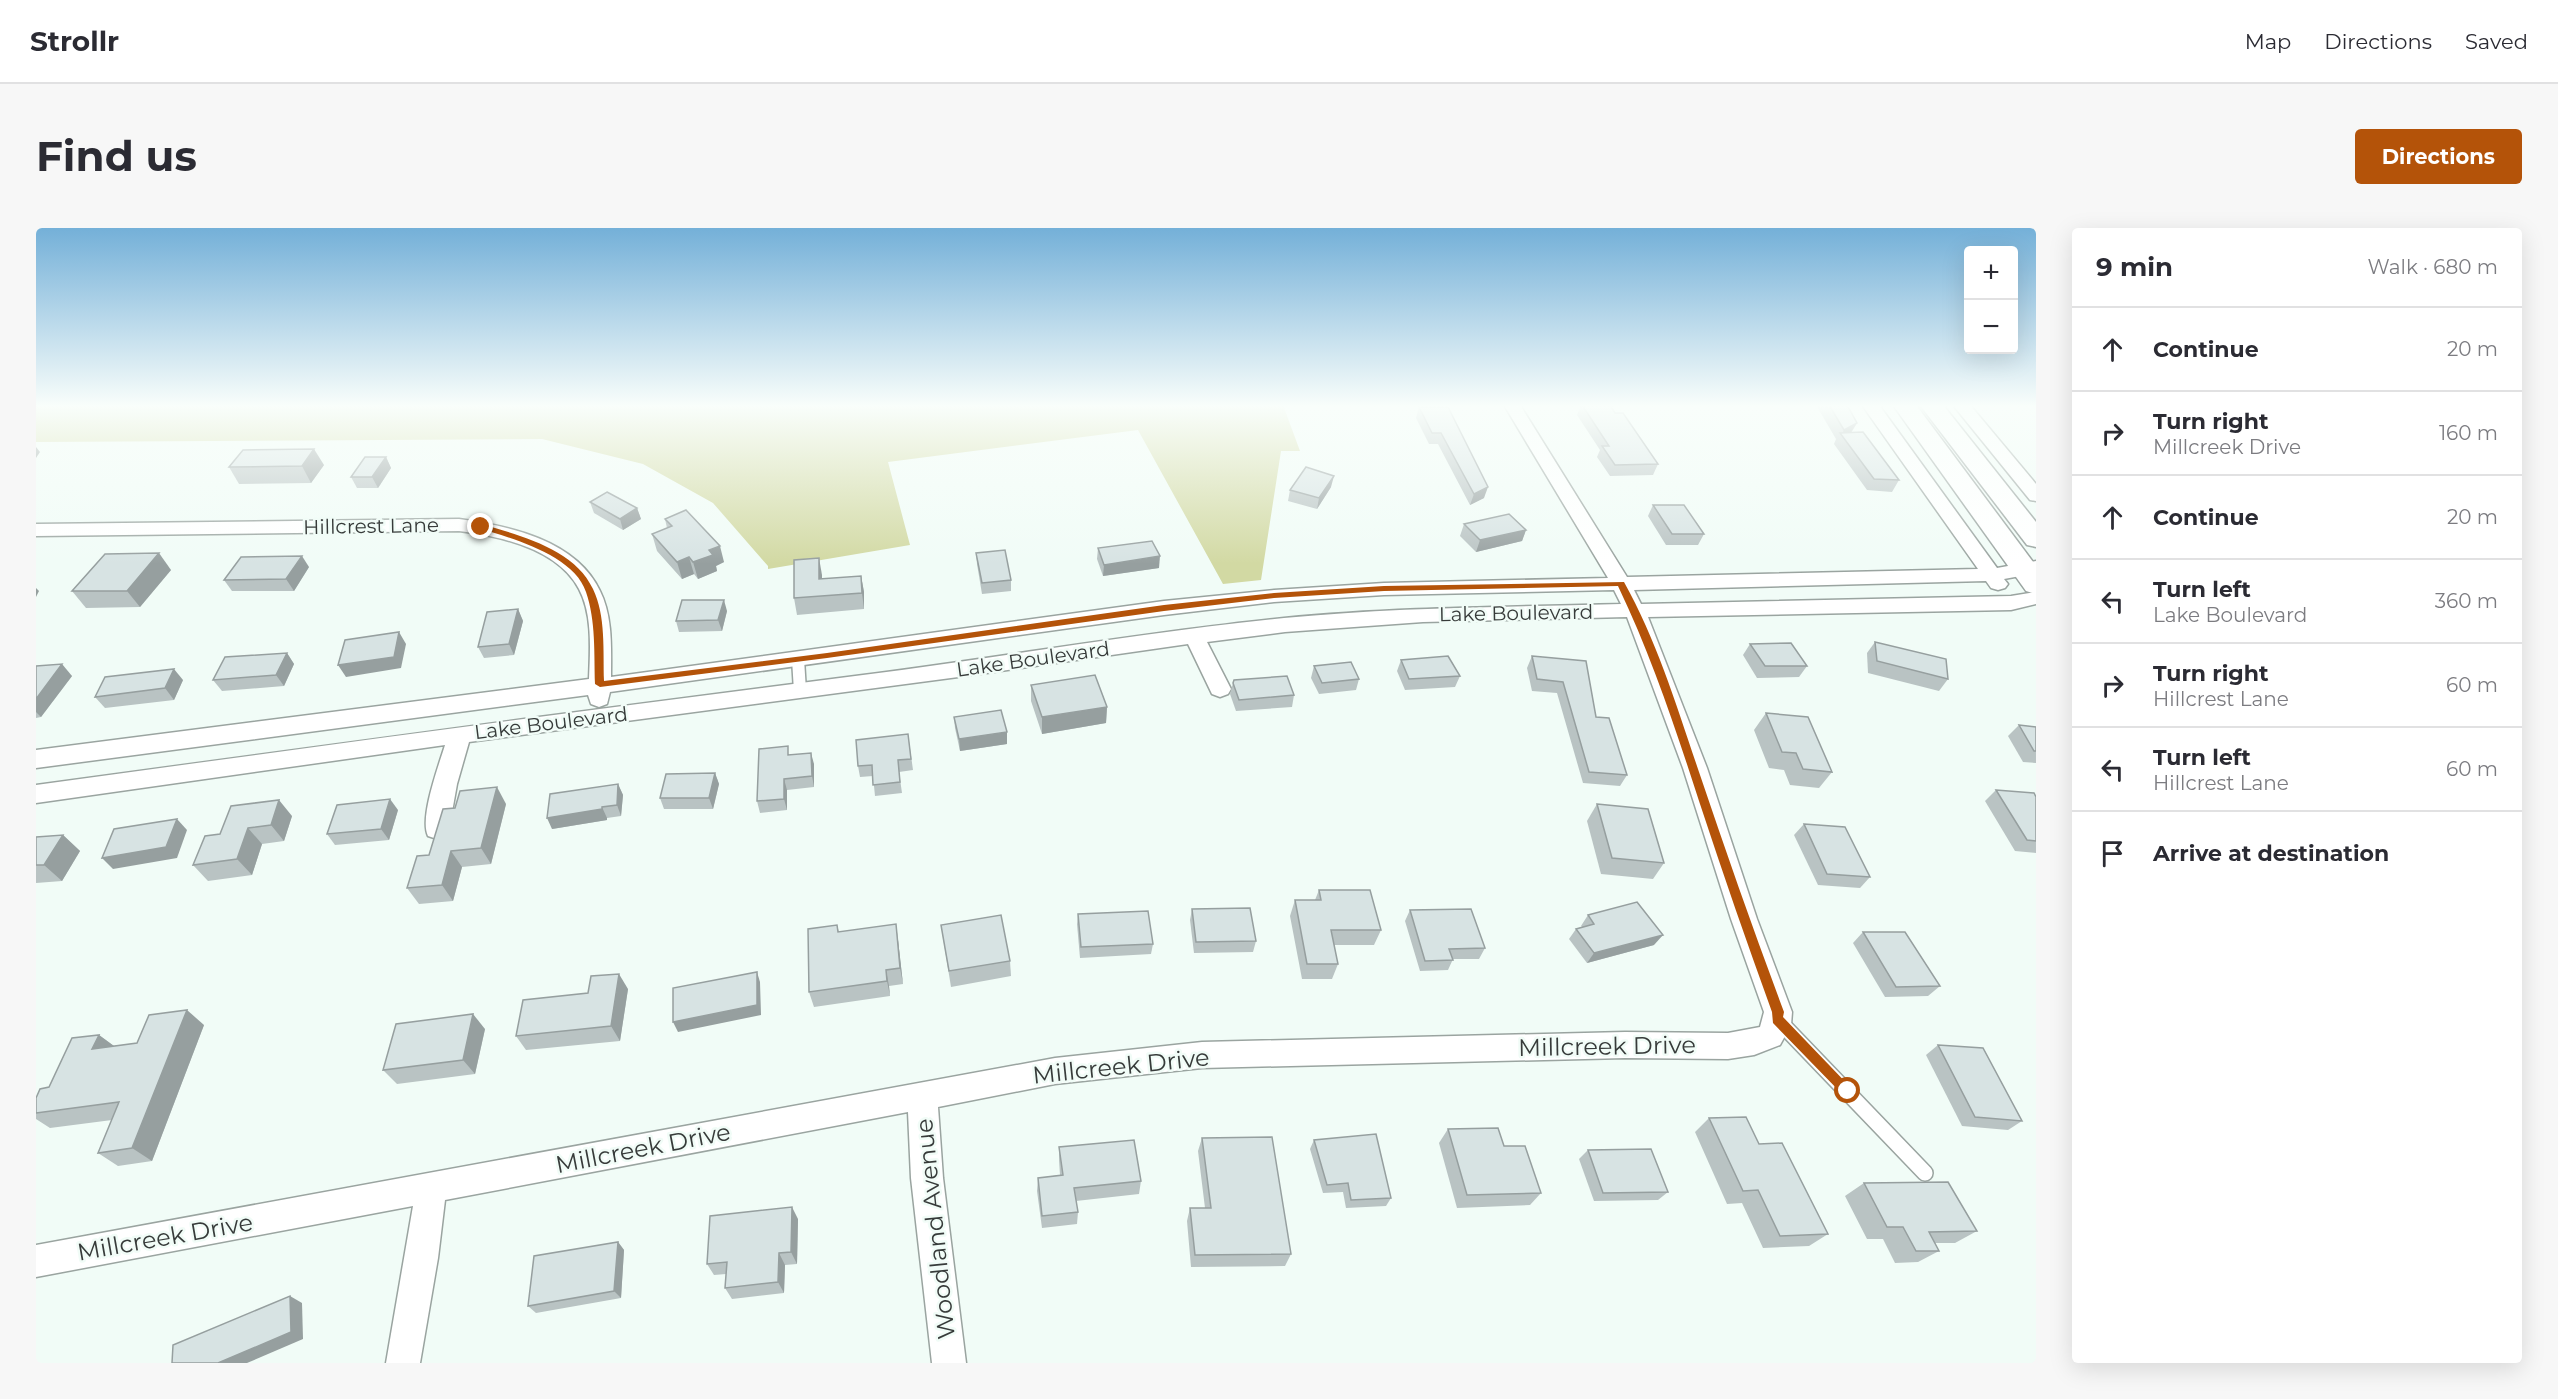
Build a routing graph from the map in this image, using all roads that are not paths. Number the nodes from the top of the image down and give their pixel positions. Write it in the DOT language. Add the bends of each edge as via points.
graph roads {
  1 [pos="1544,458"];
  2 [pos="1909,458"];
  3 [pos="1944,458"];
  4 [pos="1973,458"];
  5 [pos="2005,458"];
  6 [pos="2036,496"];
  7 [pos="36,530"];
  8 [pos="2036,539"];
  9 [pos="2032,574"];
  10 [pos="1991,575"];
  11 [pos="1621,584"];
  12 [pos="2036,598"];
  13 [pos="2011,603"];
  14 [pos="1634,611"];
  15 [pos="1194,636"];
  16 [pos="798,659"];
  17 [pos="600,684"];
  18 [pos="1220,689"];
  19 [pos="800,691"];
  20 [pos="599,717"];
  21 [pos="460,735"];
  22 [pos="36,759"];
  23 [pos="36,794"];
  24 [pos="437,829"];
  25 [pos="1777,1019"];
  26 [pos="922,1094"];
  27 [pos="1925,1173"];
  28 [pos="431,1188"];
  29 [pos="36,1261"];
  30 [pos="403,1363"];
  31 [pos="949,1363"];
  1 -- 11 [label="street"];
  2 -- 10 [label="street"];
  3 -- 9 [label="main road"];
  4 -- 8 [label="main road"];
  5 -- 6 [label="street"];
  7 -- 17 [label="street, Hillcrest Lane" via="459,525 501,531 550,552 583,578 597,620"];
  9 -- 10 [label="street, Lake Boulevard"];
  10 -- 11 [label="street, Lake Boulevard"];
  10 -- 13 [label="street"];
  11 -- 14 [label="street"];
  11 -- 16 [label="street, Lake Boulevard" via="1384,589 1274,596"];
  12 -- 13 [label="street, Lake Boulevard"];
  13 -- 14 [label="street, Lake Boulevard"];
  14 -- 15 [label="street, Lake Boulevard" via="1365,618"];
  14 -- 25 [label="street" via="1695,768 1778,1012"];
  15 -- 18 [label="street"];
  15 -- 19 [label="street, Lake Boulevard"];
  16 -- 17 [label="street, Lake Boulevard"];
  16 -- 19 [label="lane"];
  17 -- 20 [label="street, Hillcrest Lane"];
  17 -- 22 [label="street, Lake Boulevard"];
  19 -- 20 [label="street, Lake Boulevard"];
  20 -- 21 [label="street, Lake Boulevard"];
  21 -- 23 [label="street, Lake Boulevard"];
  21 -- 24 [label="street"];
  25 -- 26 [label="street, Millcreek Drive" via="1770,1036 1728,1046 1202,1055 1054,1071"];
  25 -- 27 [label="lane"];
  26 -- 28 [label="street, Millcreek Drive"];
  26 -- 31 [label="street, Woodland Avenue" via="927,1178"];
  28 -- 29 [label="street, Millcreek Drive"];
  28 -- 30 [label="street"];
}
